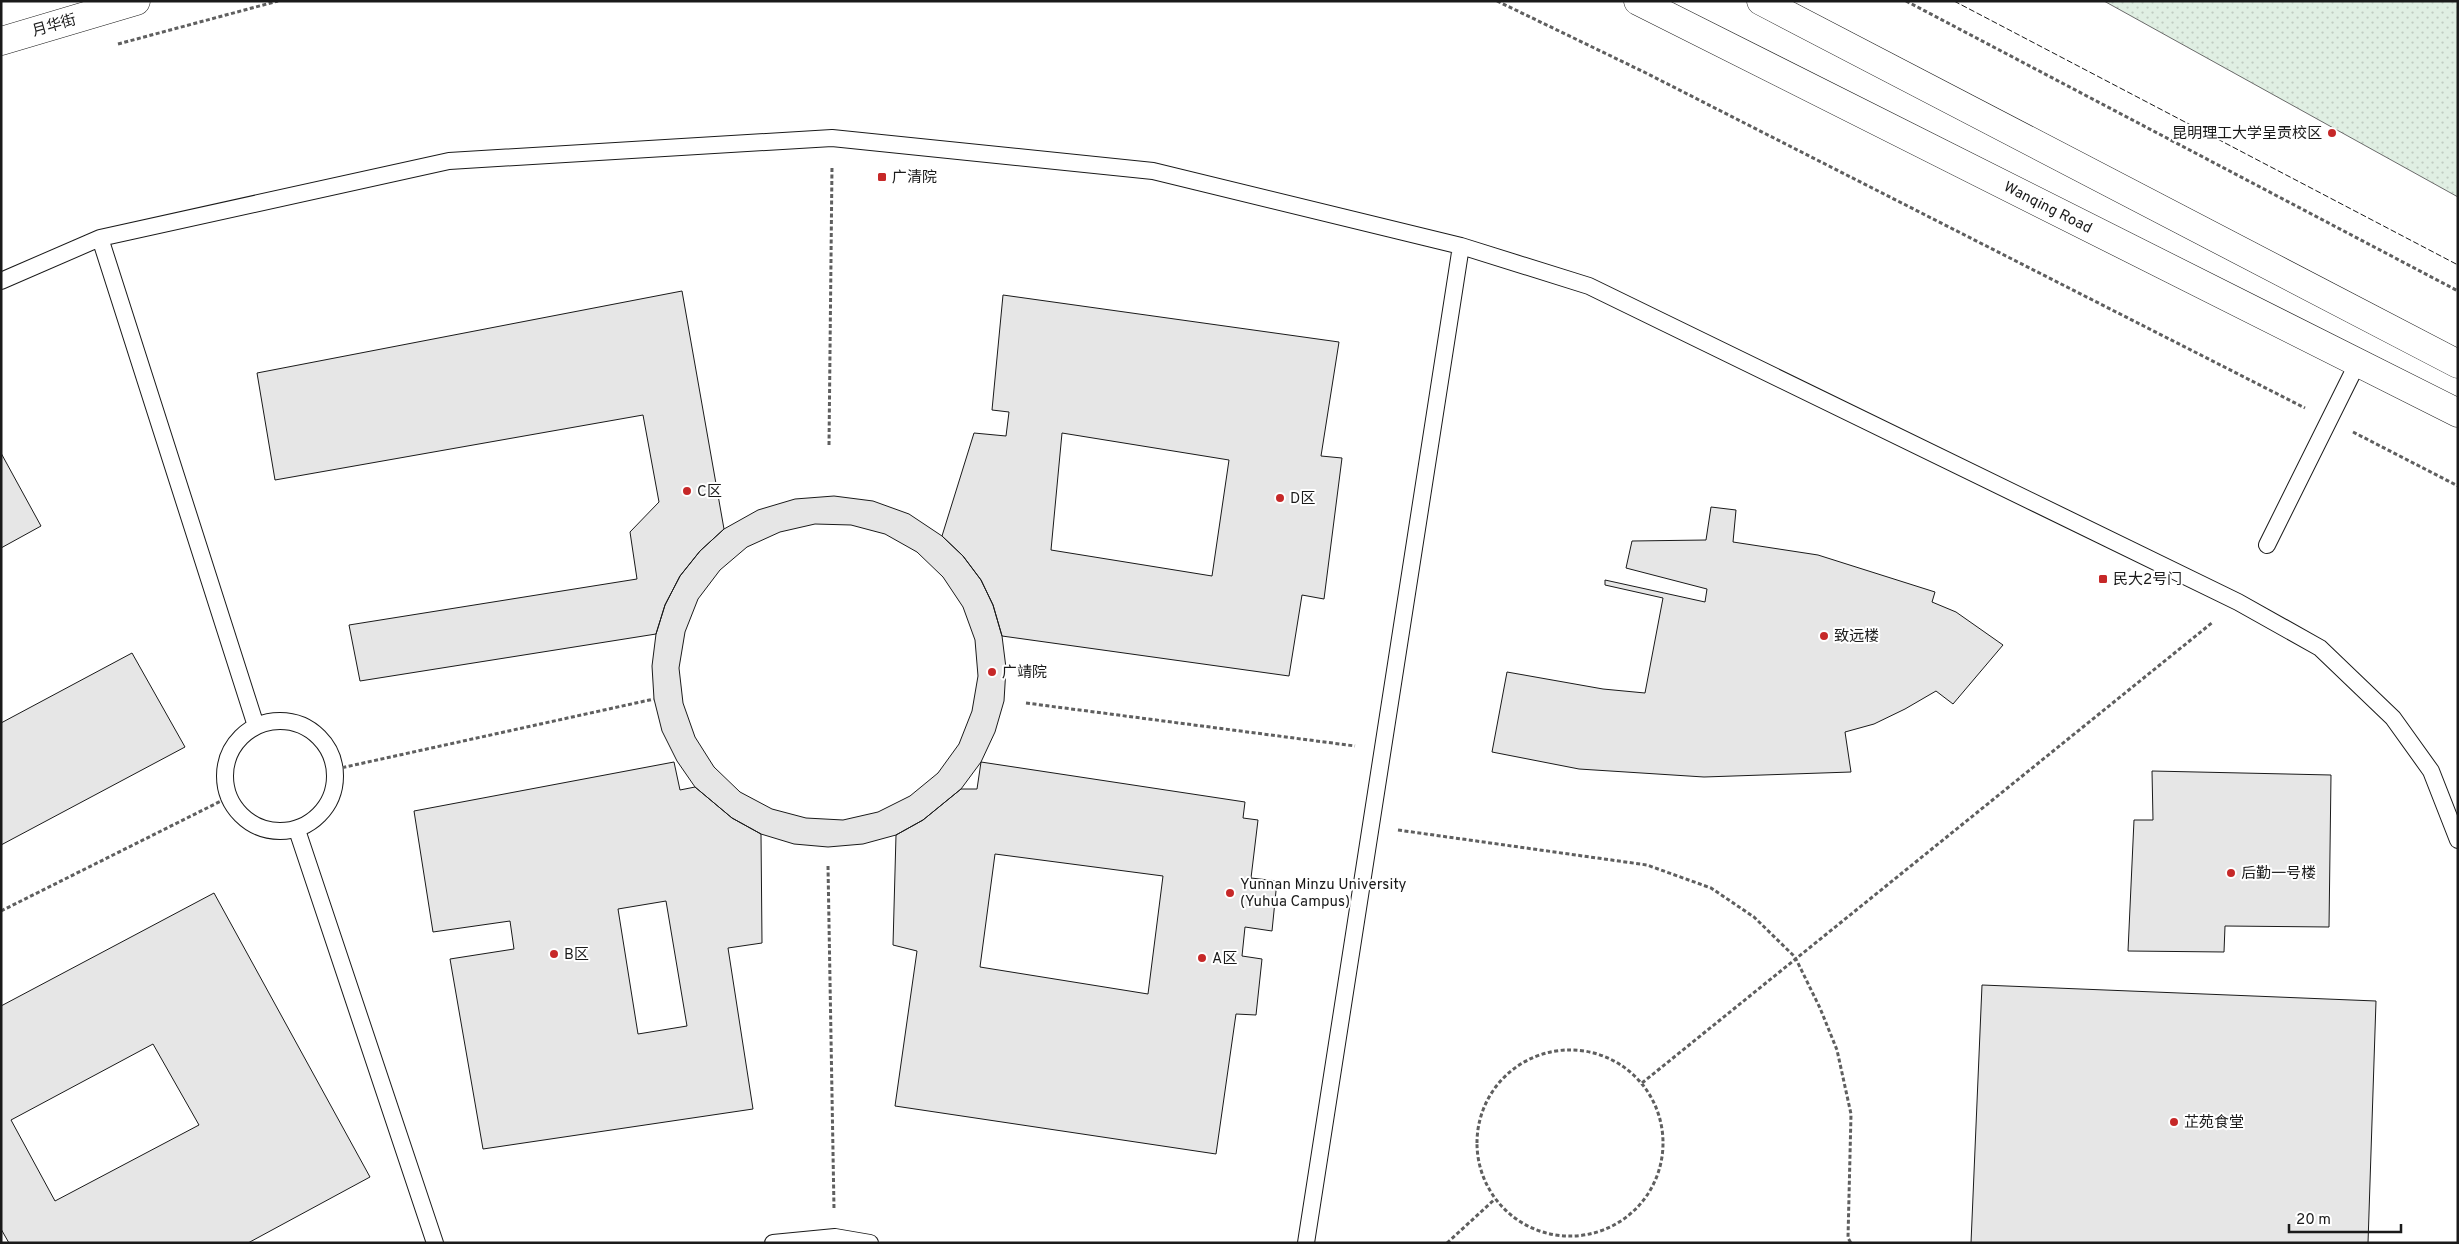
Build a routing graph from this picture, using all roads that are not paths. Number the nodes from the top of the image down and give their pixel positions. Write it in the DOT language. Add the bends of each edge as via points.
graph roads {
  1 [pos="136,1"];
  2 [pos="1638,1"];
  3 [pos="1761,1"];
  4 [pos="1,41"];
  5 [pos="100,238"];
  6 [pos="1460,246"];
  7 [pos="1,281"];
  8 [pos="2358,362"];
  9 [pos="2458,364"];
  10 [pos="2458,413"];
  11 [pos="2267,545"];
  12 [pos="256,726"];
  13 [pos="298,830"];
  14 [pos="2458,840"];
  15 [pos="435,1243"];
  16 [pos="773,1243"];
  17 [pos="870,1243"];
  18 [pos="1306,1243"];
  1 -- 4 [label="main road, 月华街"];
  2 -- 8 [label="main road, Wanqing Road"];
  3 -- 9 [label="main road"];
  5 -- 6 [label="lane" via="449,161 832,138 1153,171"];
  5 -- 7 [label="lane"];
  5 -- 12 [label="lane"];
  6 -- 14 [label="lane" via="1589,286 2238,602 2320,648 2393,718 2431,771"];
  6 -- 18 [label="lane"];
  8 -- 10 [label="main road, Wanqing Road"];
  8 -- 11 [label="lane"];
  12 -- 13 [label="lane" via="235,744 225,770 229,797 245,819 261,827 270,831"];
  12 -- 13 [label="lane" via="282,721 307,728 326,744 336,769 333,794 320,816"];
  13 -- 15 [label="lane"];
  16 -- 17 [label="lane" via="835,1237"];
}
